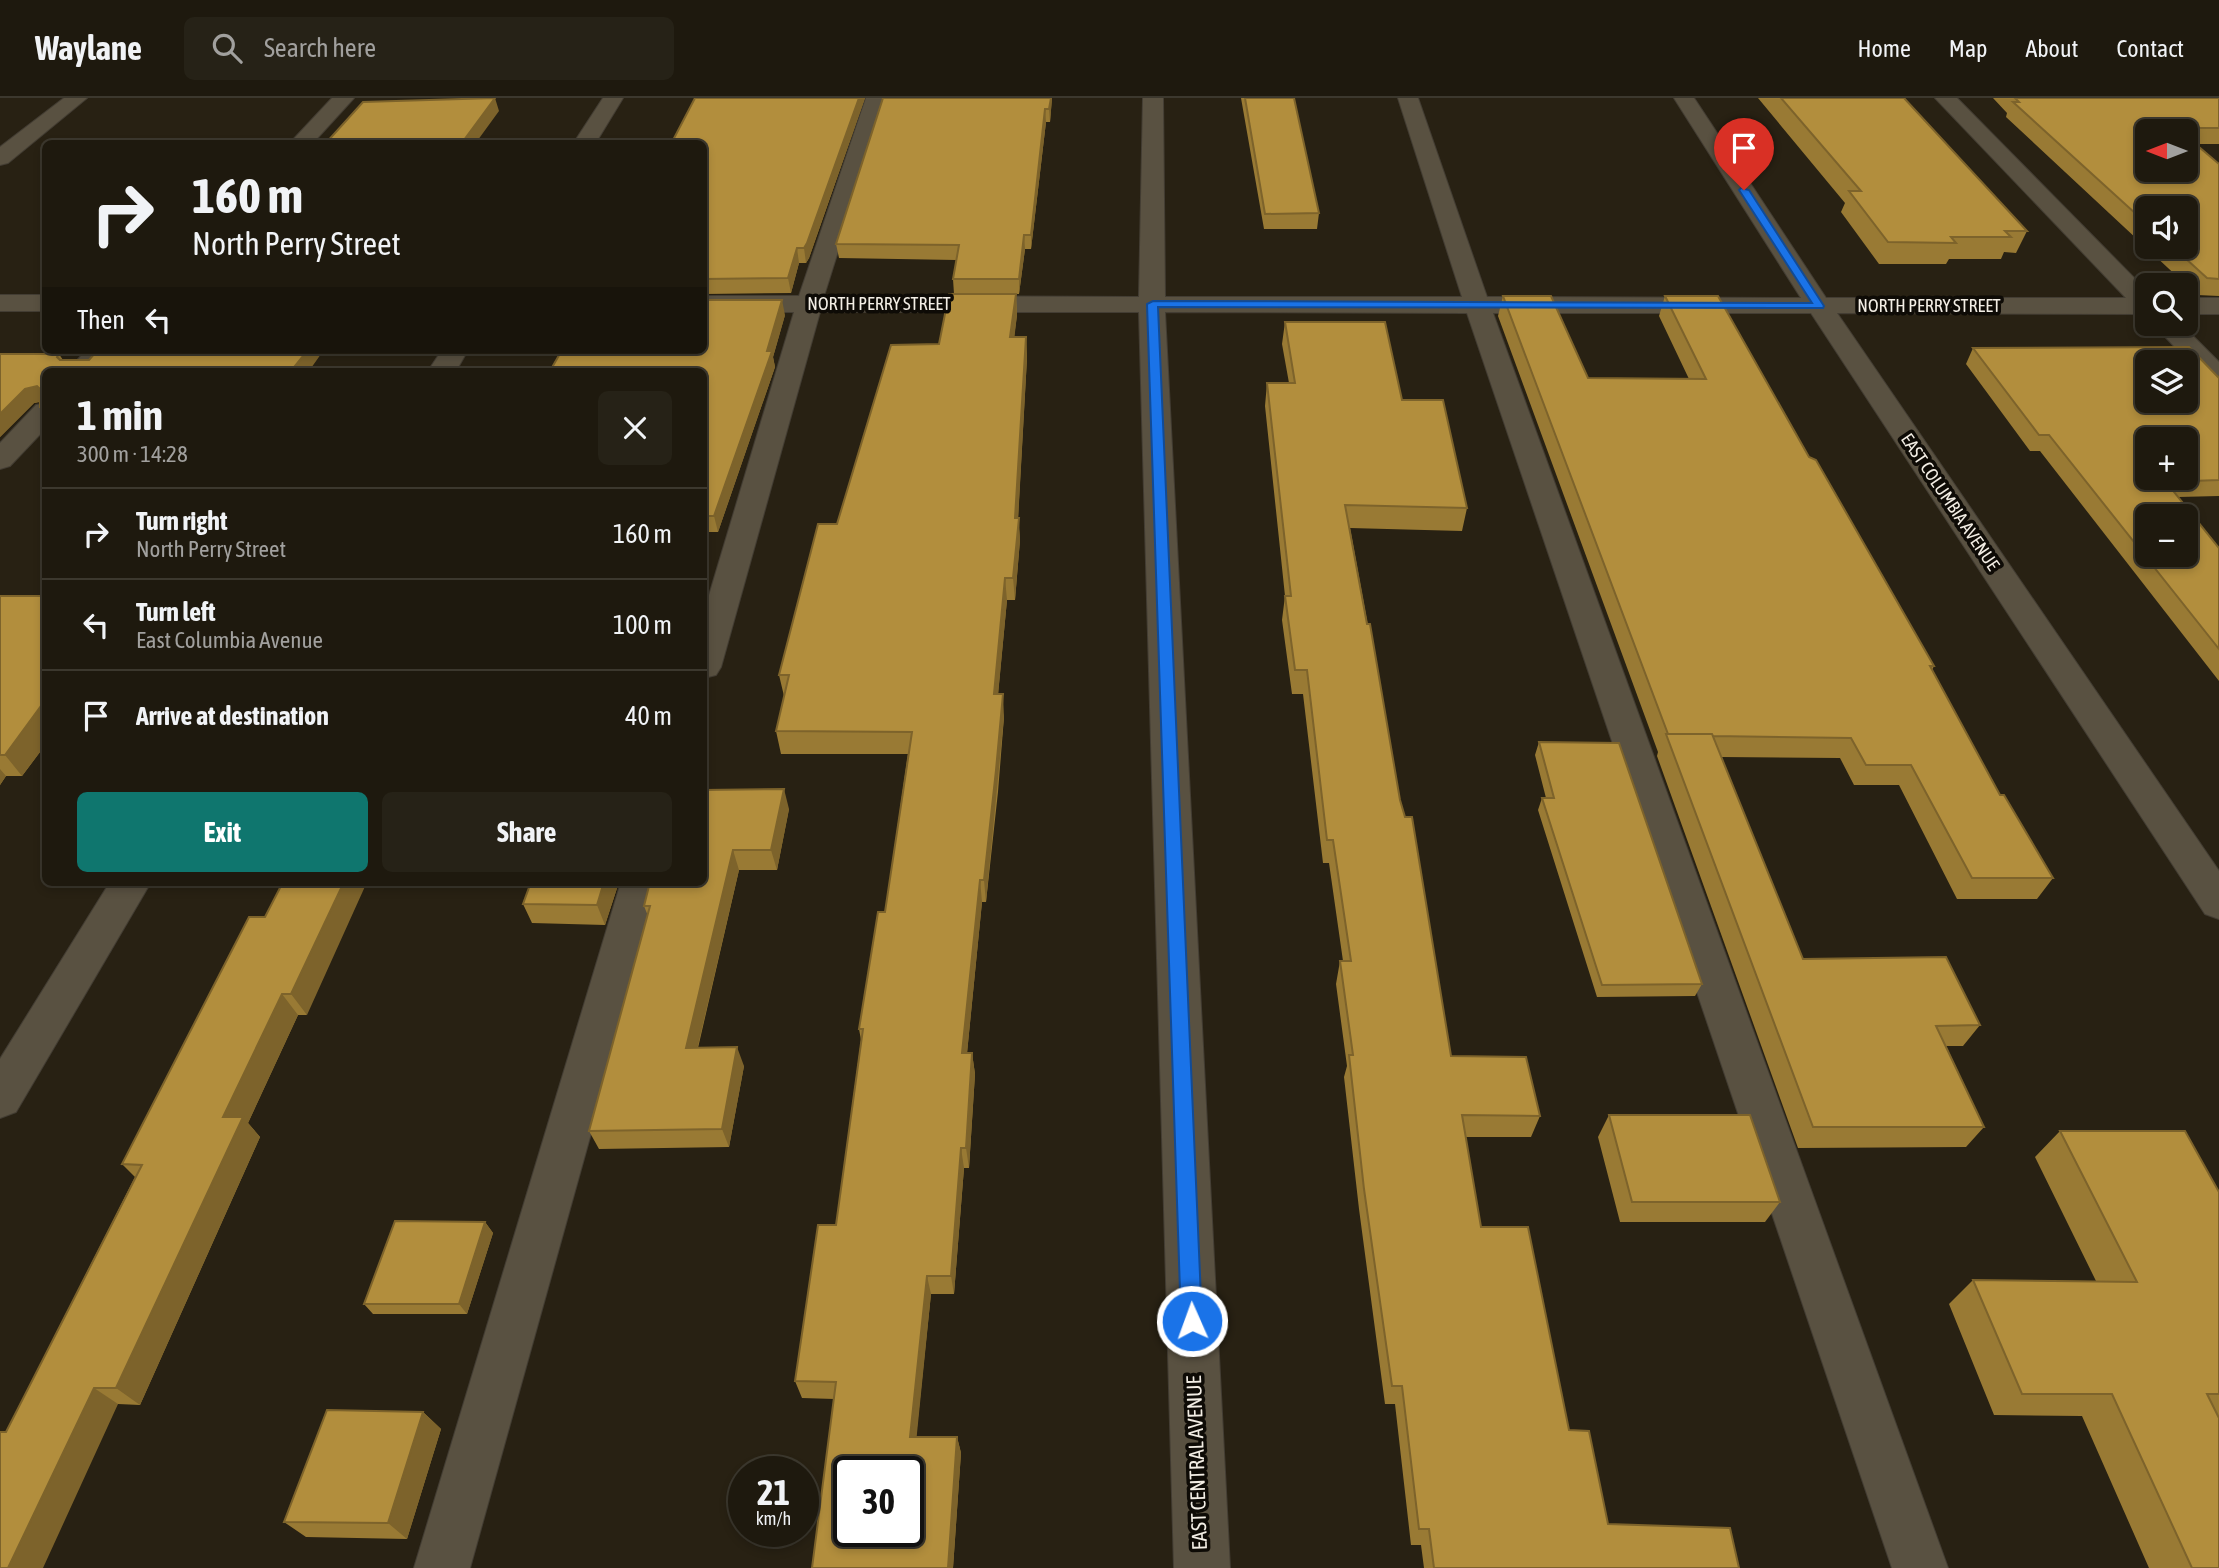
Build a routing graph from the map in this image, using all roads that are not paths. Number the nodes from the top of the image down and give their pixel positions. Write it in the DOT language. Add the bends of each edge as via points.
graph roads {
  1 [pos="77,98"];
  2 [pos="344,98"];
  3 [pos="613,98"];
  4 [pos="876,98"];
  5 [pos="1153,98"];
  6 [pos="1408,98"];
  7 [pos="1684,98"];
  8 [pos="1945,98"];
  9 [pos="303,140"];
  10 [pos="587,140"];
  11 [pos="0,158"];
  12 [pos="2135,293"];
  13 [pos="0,303"];
  14 [pos="42,303"];
  15 [pos="707,304"];
  16 [pos="809,304"];
  17 [pos="1153,304"];
  18 [pos="1477,305"];
  19 [pos="2135,305"];
  20 [pos="1819,306"];
  21 [pos="2198,306"];
  22 [pos="2219,306"];
  23 [pos="2178,336"];
  24 [pos="97,354"];
  25 [pos="85,368"];
  26 [pos="2219,377"];
  27 [pos="42,415"];
  28 [pos="0,460"];
  29 [pos="707,657"];
  30 [pos="129,886"];
  31 [pos="640,886"];
  32 [pos="2219,904"];
  33 [pos="0,1098"];
  34 [pos="442,1568"];
  35 [pos="1202,1568"];
  36 [pos="1920,1568"];
  1 -- 11 [label="street"];
  2 -- 9 [label="street"];
  3 -- 10 [label="street"];
  4 -- 16 [label="street"];
  5 -- 17 [label="street, EAST CENTRAL AVENUE"];
  6 -- 18 [label="street"];
  7 -- 20 [label="street, EAST COLUMBIA AVENUE"];
  8 -- 12 [label="street"];
  13 -- 14 [label="street"];
  15 -- 16 [label="street, NORTH PERRY STREET"];
  16 -- 17 [label="street, NORTH PERRY STREET"];
  16 -- 29 [label="street"];
  17 -- 18 [label="street, NORTH PERRY STREET"];
  17 -- 35 [label="street, EAST CENTRAL AVENUE"];
  18 -- 20 [label="street, NORTH PERRY STREET"];
  18 -- 36 [label="street"];
  19 -- 20 [label="street, NORTH PERRY STREET"];
  20 -- 32 [label="street, EAST COLUMBIA AVENUE"];
  21 -- 22 [label="street"];
  23 -- 26 [label="street"];
  24 -- 25 [label="street"];
  27 -- 28 [label="street"];
  30 -- 33 [label="street"];
  31 -- 34 [label="street"];
}
